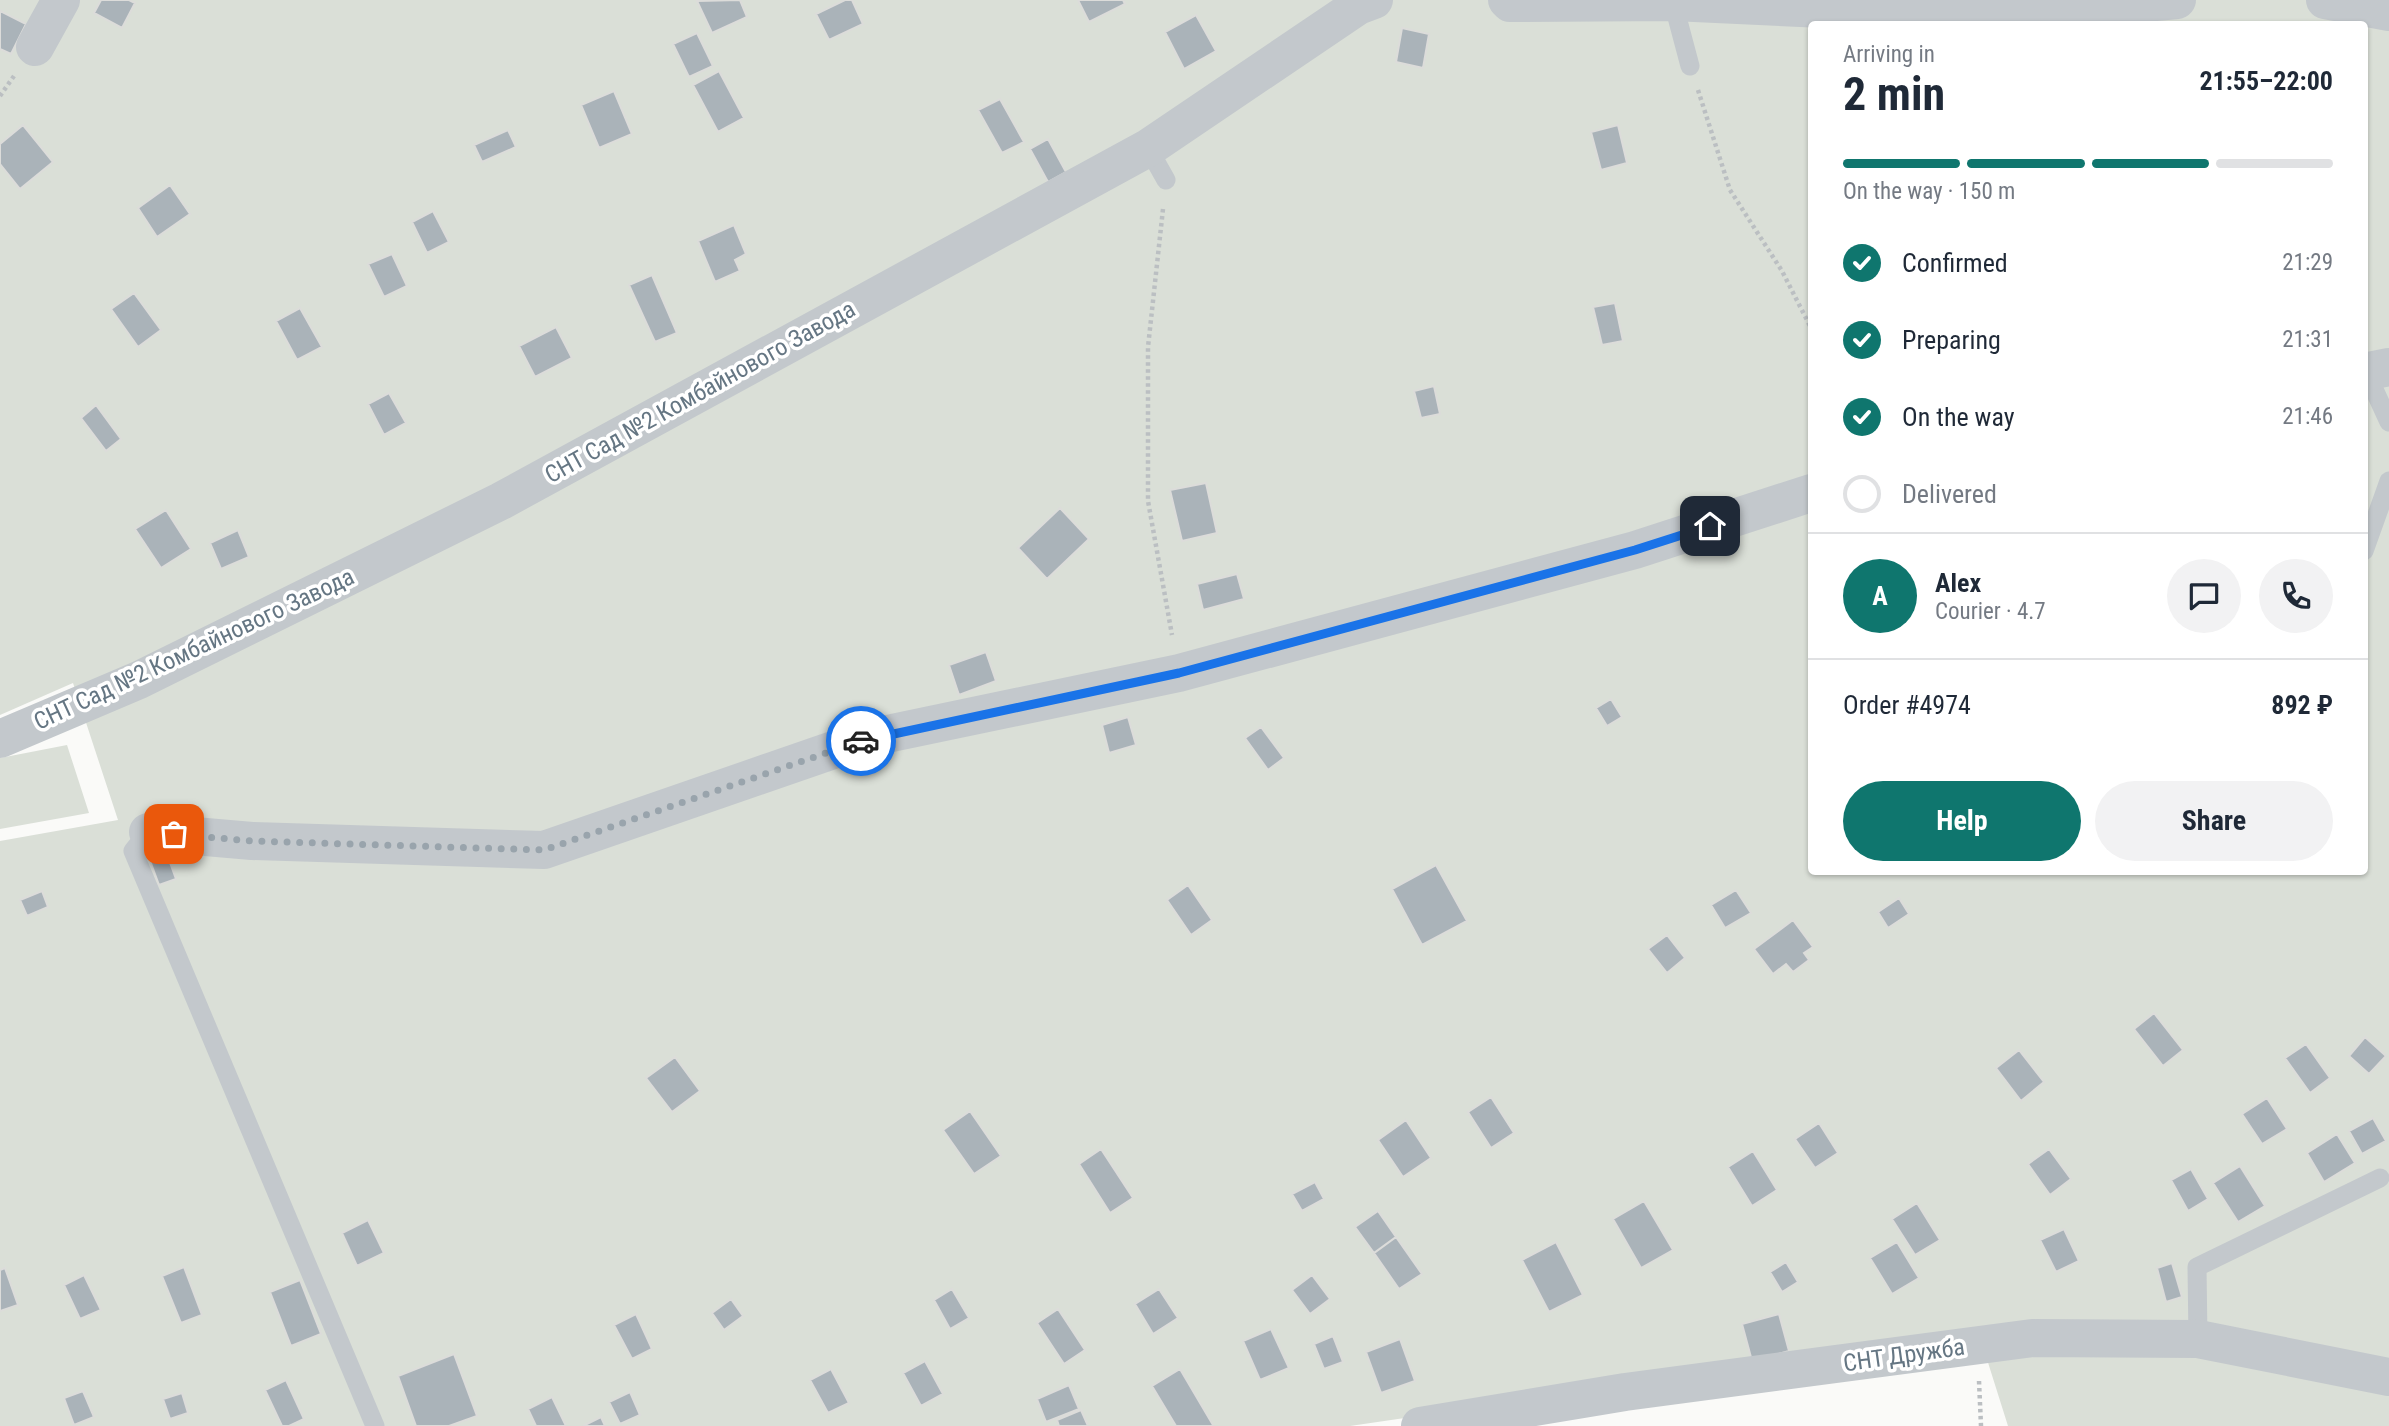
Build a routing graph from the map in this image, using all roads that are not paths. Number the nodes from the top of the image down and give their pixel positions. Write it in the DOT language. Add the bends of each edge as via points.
graph roads {
  1 [pos="61,0"];
  2 [pos="1374,0"];
  3 [pos="1507,0"];
  4 [pos="2177,0"];
  5 [pos="2325,0"];
  6 [pos="1673,2"];
  7 [pos="2389,12"];
  8 [pos="35,47"];
  9 [pos="1690,66"];
  10 [pos="1148,148"];
  11 [pos="1166,180"];
  12 [pos="2373,370"];
  13 [pos="2389,422"];
  14 [pos="2389,481"];
  15 [pos="1808,494"];
  16 [pos="2368,540"];
  17 [pos="0,740"];
  18 [pos="148,832"];
  19 [pos="2380,1178"];
  20 [pos="2198,1339"];
  21 [pos="2389,1377"];
  22 [pos="375,1426"];
  23 [pos="1420,1426"];
  1 -- 8 [label="street"];
  2 -- 10 [label="street, СНТ Сад №2 Комбайнового Завода" via="1358,6"];
  3 -- 6 [label="street"];
  4 -- 6 [label="street" via="1996,17"];
  5 -- 7 [label="street"];
  6 -- 9 [label="lane"];
  10 -- 11 [label="lane"];
  10 -- 17 [label="street, СНТ Сад №2 Комбайнового Завода" via="501,501 139,680"];
  12 -- 13 [label="lane"];
  14 -- 16 [label="lane"];
  15 -- 18 [label="street" via="1635,550 1179,673 869,738 544,850 252,841"];
  18 -- 22 [label="lane" via="133,851"];
  19 -- 20 [label="lane" via="2197,1267"];
  20 -- 21 [label="street, СНТ Дружба"];
  20 -- 23 [label="street, СНТ Дружба" via="2032,1338 1625,1392"];
}
